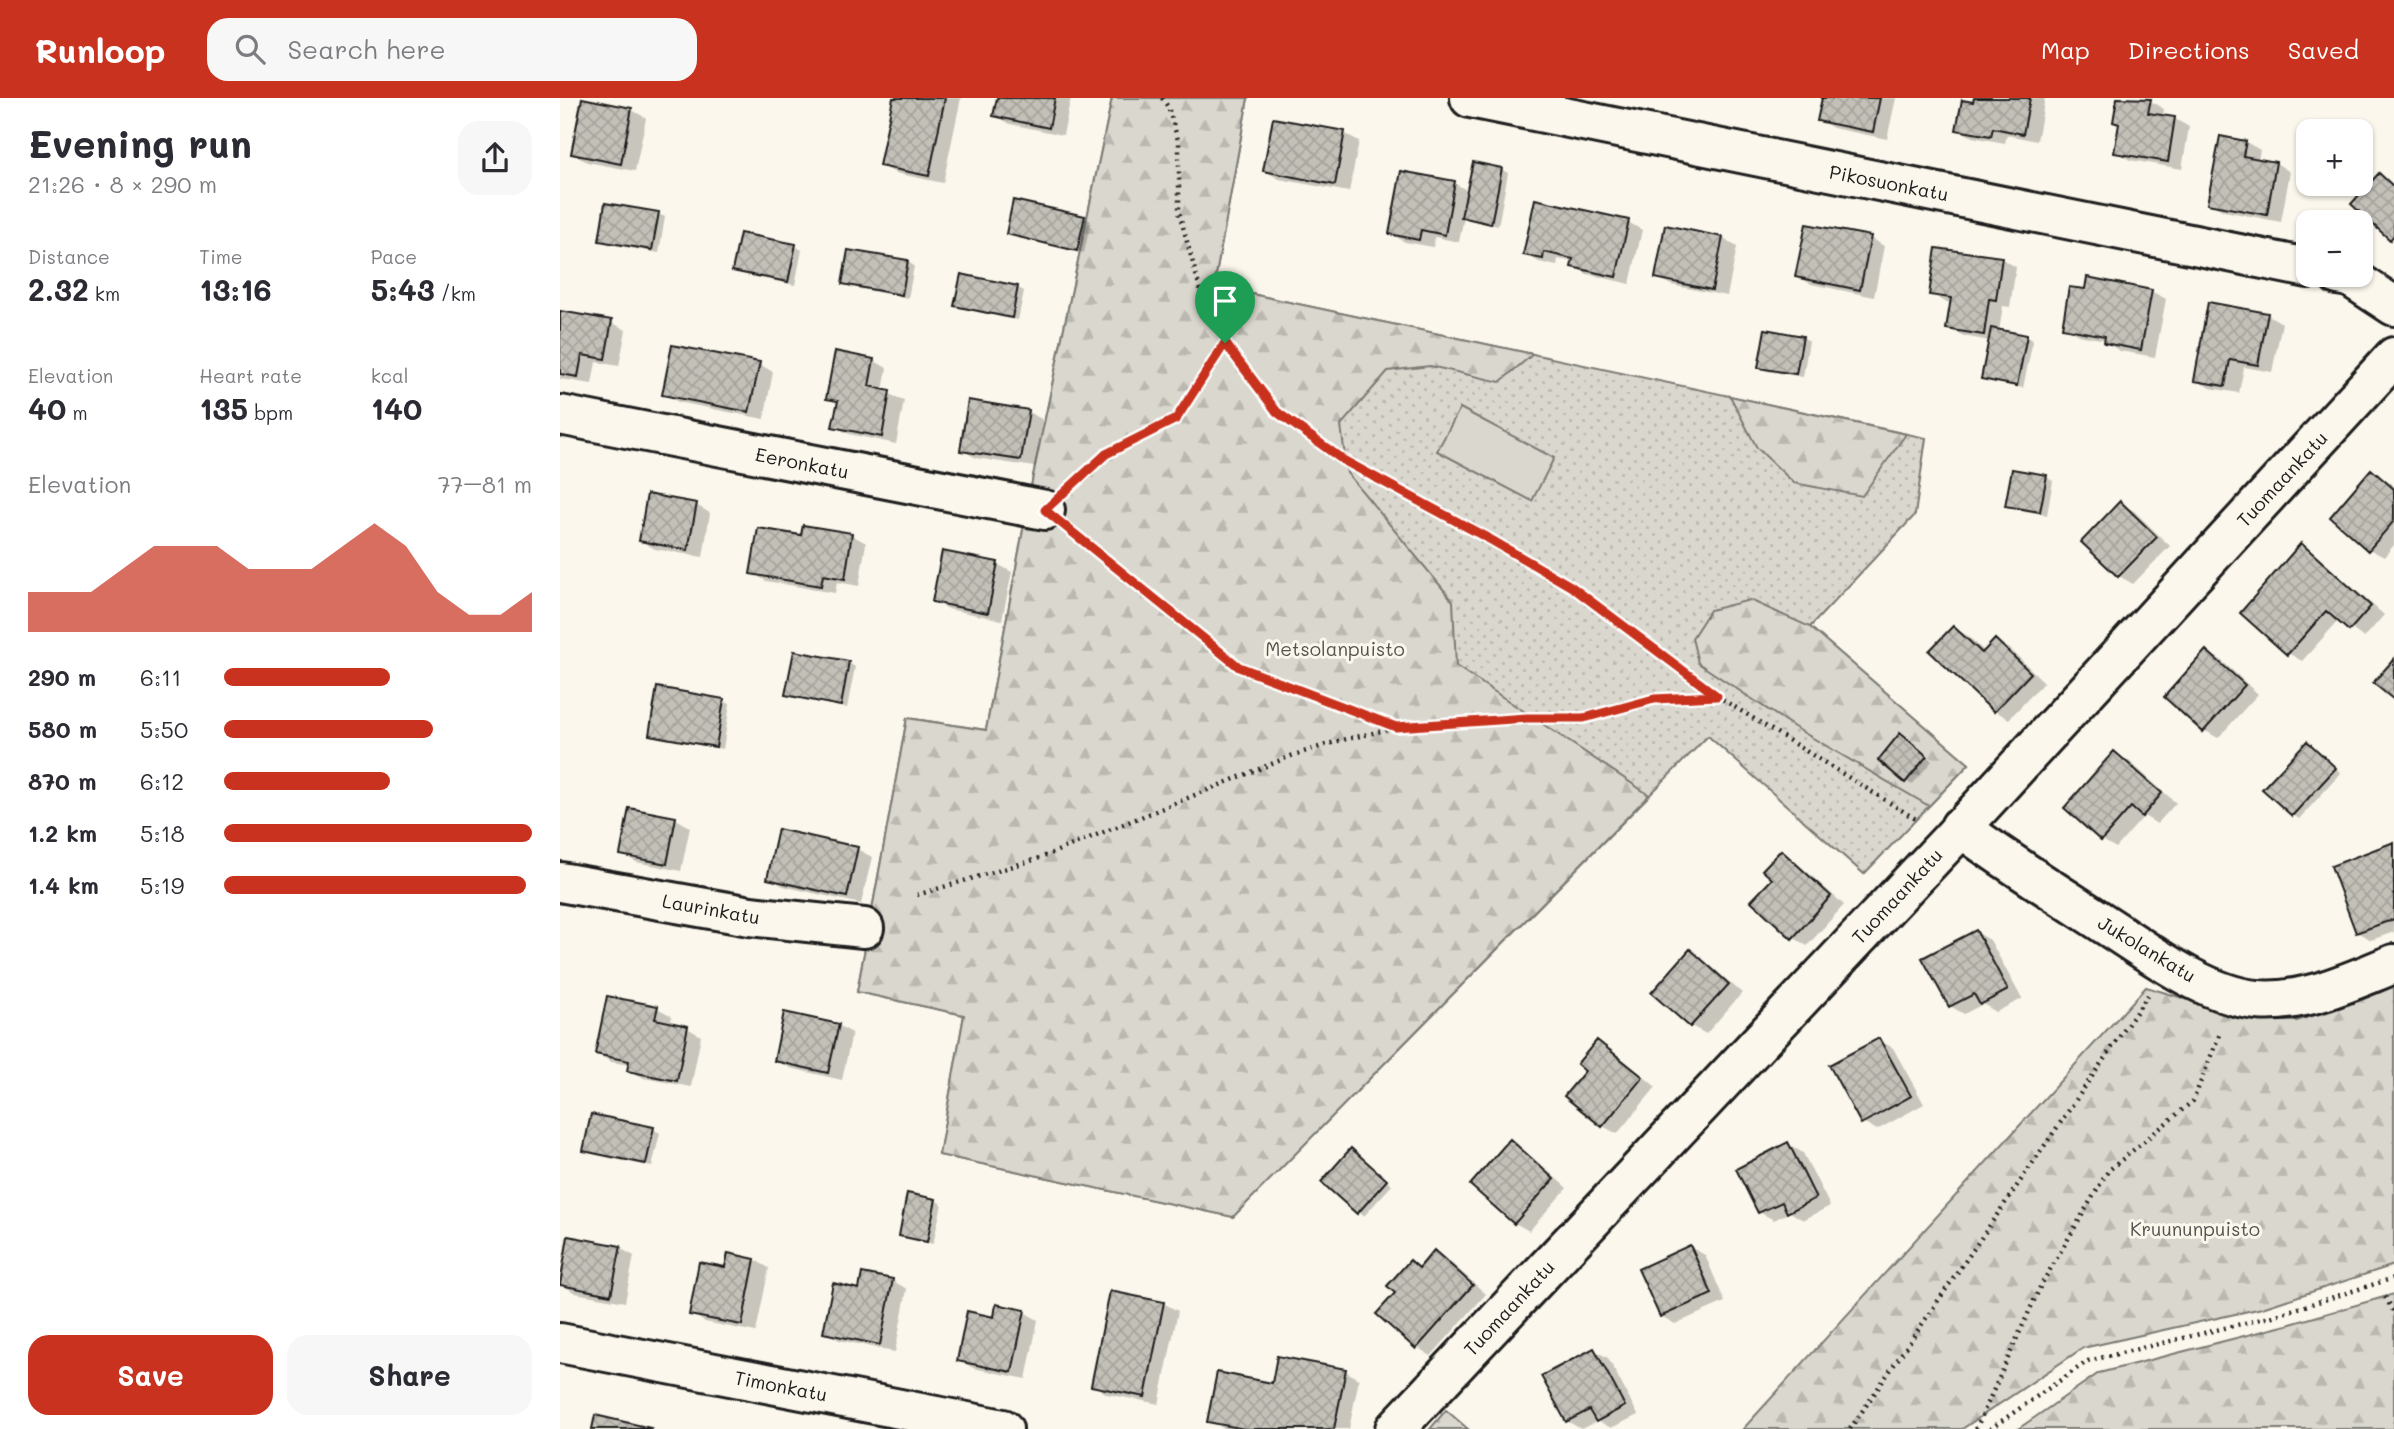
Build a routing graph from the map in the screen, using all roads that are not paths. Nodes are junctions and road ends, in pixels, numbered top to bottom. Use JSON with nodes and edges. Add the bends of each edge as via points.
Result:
{"nodes":[{"id":1,"x":1470,"y":98,"type":"edge"},
{"id":2,"x":2296,"y":266,"type":"edge"},
{"id":3,"x":2365,"y":287,"type":"edge"},
{"id":4,"x":2394,"y":306,"type":"edge"},
{"id":5,"x":2394,"y":357,"type":"edge"},
{"id":6,"x":560,"y":415,"type":"edge"},
{"id":7,"x":1045,"y":510,"type":"road end"},
{"id":8,"x":1955,"y":834,"type":"junction"},
{"id":9,"x":560,"y":882,"type":"edge"},
{"id":10,"x":864,"y":928,"type":"dead end"},
{"id":11,"x":2394,"y":964,"type":"edge"},
{"id":12,"x":560,"y":1343,"type":"edge"},
{"id":13,"x":1003,"y":1429,"type":"edge"},
{"id":14,"x":1395,"y":1429,"type":"edge"}],
"edges":[{"from":1,"to":2,"type":"street","name":"Pikosuonkatu"},
{"from":3,"to":4,"type":"street"},
{"from":5,"to":8,"type":"street","name":"Tuomaankatu"},
{"from":6,"to":7,"type":"street","name":"Eeronkatu"},
{"from":8,"to":11,"type":"street","name":"Jukolankatu","via":[[2004,859],[2168,965],[2235,998],[2289,1000]]},
{"from":8,"to":14,"type":"street","name":"Tuomaankatu"},
{"from":9,"to":10,"type":"street","name":"Laurinkatu","via":[[750,916]]},
{"from":12,"to":13,"type":"street","name":"Timonkatu"}]}
